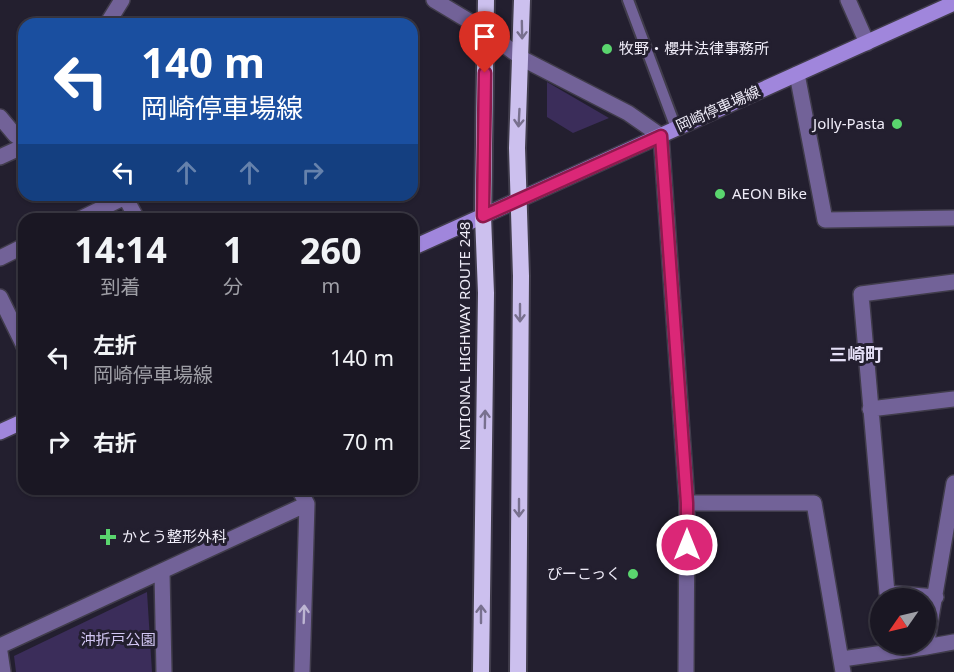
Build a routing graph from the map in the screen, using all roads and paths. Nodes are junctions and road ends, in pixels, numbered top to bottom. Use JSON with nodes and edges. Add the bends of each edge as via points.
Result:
{"nodes":[{"id":1,"x":122,"y":0,"type":"edge"},
{"id":2,"x":434,"y":0,"type":"edge"},
{"id":3,"x":486,"y":0,"type":"edge"},
{"id":4,"x":522,"y":0,"type":"edge"},
{"id":5,"x":628,"y":0,"type":"edge"},
{"id":6,"x":848,"y":0,"type":"edge"},
{"id":7,"x":954,"y":3,"type":"edge"},
{"id":8,"x":111,"y":18,"type":"edge"},
{"id":9,"x":484,"y":30,"type":"junction"},
{"id":10,"x":867,"y":43,"type":"junction"},
{"id":11,"x":522,"y":60,"type":"junction"},
{"id":12,"x":797,"y":74,"type":"junction"},
{"id":13,"x":0,"y":117,"type":"edge"},
{"id":14,"x":676,"y":128,"type":"junction"},
{"id":15,"x":661,"y":136,"type":"junction"},
{"id":16,"x":18,"y":137,"type":"edge"},
{"id":17,"x":18,"y":149,"type":"edge"},
{"id":18,"x":0,"y":157,"type":"edge"},
{"id":19,"x":518,"y":200,"type":"junction"},
{"id":20,"x":115,"y":201,"type":"edge"},
{"id":21,"x":92,"y":213,"type":"edge"},
{"id":22,"x":483,"y":216,"type":"junction"},
{"id":23,"x":954,"y":218,"type":"edge"},
{"id":24,"x":418,"y":245,"type":"edge"},
{"id":25,"x":18,"y":249,"type":"edge"},
{"id":26,"x":0,"y":258,"type":"edge"},
{"id":27,"x":954,"y":282,"type":"edge"},
{"id":28,"x":0,"y":297,"type":"edge"},
{"id":29,"x":18,"y":334,"type":"edge"},
{"id":30,"x":954,"y":399,"type":"edge"},
{"id":31,"x":870,"y":409,"type":"junction"},
{"id":32,"x":18,"y":424,"type":"edge"},
{"id":33,"x":0,"y":432,"type":"edge"},
{"id":34,"x":954,"y":483,"type":"edge"},
{"id":35,"x":302,"y":495,"type":"edge"},
{"id":36,"x":687,"y":503,"type":"junction"},
{"id":37,"x":307,"y":504,"type":"junction"},
{"id":38,"x":162,"y":572,"type":"junction"},
{"id":39,"x":887,"y":588,"type":"edge"},
{"id":40,"x":936,"y":597,"type":"edge"},
{"id":41,"x":954,"y":642,"type":"edge"},
{"id":42,"x":936,"y":645,"type":"edge"},
{"id":43,"x":0,"y":646,"type":"edge"},
{"id":44,"x":0,"y":652,"type":"edge"},
{"id":45,"x":891,"y":654,"type":"edge"},
{"id":46,"x":843,"y":665,"type":"edge"},
{"id":47,"x":3,"y":672,"type":"edge"},
{"id":48,"x":164,"y":672,"type":"edge"},
{"id":49,"x":302,"y":672,"type":"edge"},
{"id":50,"x":482,"y":672,"type":"edge"},
{"id":51,"x":518,"y":672,"type":"edge"},
{"id":52,"x":686,"y":672,"type":"edge"}],
"edges":[{"from":1,"to":8,"type":"street"},
{"from":2,"to":9,"type":"street"},
{"from":3,"to":9,"type":"highway","name":"NATIONAL HIGHWAY ROUTE 248"},
{"from":4,"to":11,"type":"highway","one_way":true},
{"from":5,"to":14,"type":"lane"},
{"from":6,"to":10,"type":"street"},
{"from":7,"to":10,"type":"main road","name":"岡崎停車場線"},
{"from":9,"to":11,"type":"street"},
{"from":9,"to":22,"type":"highway","name":"NATIONAL HIGHWAY ROUTE 248"},
{"from":10,"to":12,"type":"main road","name":"岡崎停車場線"},
{"from":11,"to":15,"type":"street","via":[[628,113]]},
{"from":11,"to":19,"type":"highway","one_way":true},
{"from":12,"to":14,"type":"main road","name":"岡崎停車場線"},
{"from":12,"to":23,"type":"street","via":[[825,220]]},
{"from":13,"to":16,"type":"street"},
{"from":14,"to":15,"type":"main road","name":"岡崎停車場線"},
{"from":15,"to":19,"type":"main road","name":"岡崎停車場線"},
{"from":15,"to":36,"type":"street"},
{"from":17,"to":18,"type":"street"},
{"from":19,"to":22,"type":"main road","name":"岡崎停車場線"},
{"from":19,"to":51,"type":"highway","one_way":true},
{"from":20,"to":21,"type":"street"},
{"from":22,"to":24,"type":"main road","name":"岡崎停車場線"},
{"from":50,"to":22,"type":"highway","name":"NATIONAL HIGHWAY ROUTE 248","one_way":true,"via":[[486,304]]},
{"from":25,"to":26,"type":"street"},
{"from":27,"to":31,"type":"street","via":[[861,294]]},
{"from":28,"to":29,"type":"street"},
{"from":30,"to":31,"type":"street"},
{"from":31,"to":39,"type":"street"},
{"from":32,"to":33,"type":"main road"},
{"from":34,"to":40,"type":"street"},
{"from":35,"to":37,"type":"street"},
{"from":36,"to":46,"type":"street","via":[[814,503]]},
{"from":36,"to":52,"type":"street"},
{"from":37,"to":38,"type":"street"},
{"from":49,"to":37,"type":"street","one_way":true},
{"from":38,"to":43,"type":"street"},
{"from":38,"to":48,"type":"street"},
{"from":41,"to":42,"type":"street"},
{"from":44,"to":47,"type":"street"},
{"from":45,"to":46,"type":"street"}]}
